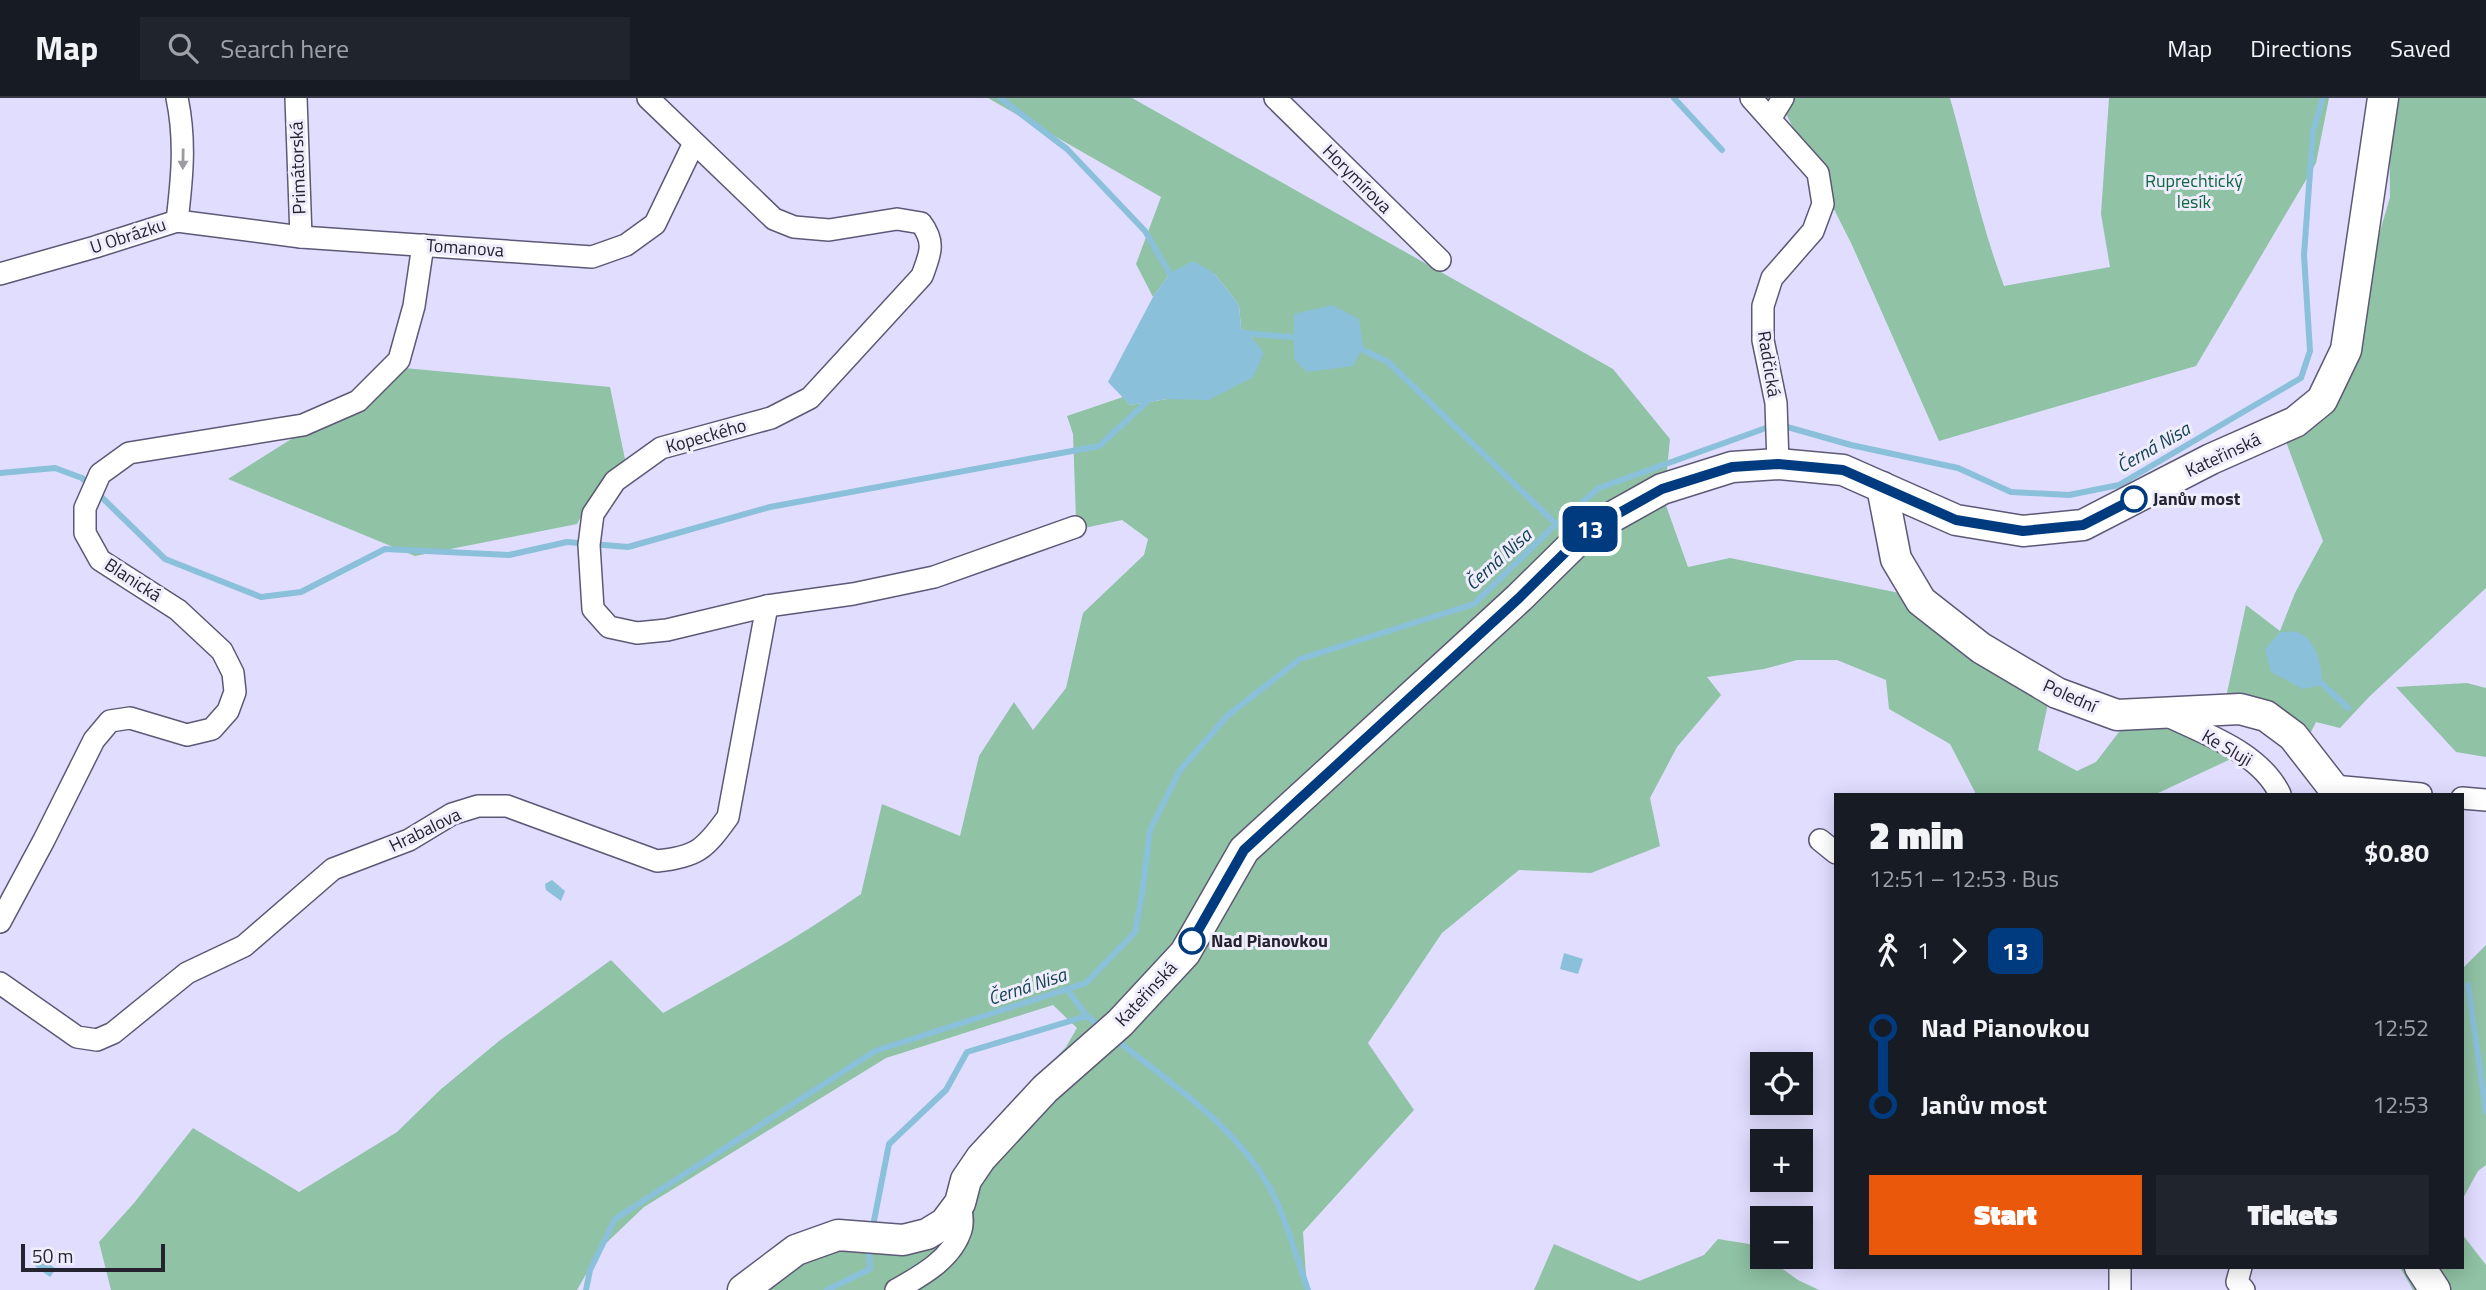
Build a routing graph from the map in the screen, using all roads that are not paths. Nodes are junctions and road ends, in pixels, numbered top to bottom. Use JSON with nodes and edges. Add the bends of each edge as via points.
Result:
{"nodes":[{"id":1,"x":177,"y":98,"type":"edge"},
{"id":2,"x":296,"y":98,"type":"edge"},
{"id":3,"x":648,"y":98,"type":"edge"},
{"id":4,"x":1275,"y":98,"type":"edge"},
{"id":5,"x":1751,"y":98,"type":"edge"},
{"id":6,"x":1783,"y":98,"type":"edge"},
{"id":7,"x":2383,"y":98,"type":"edge"},
{"id":8,"x":1770,"y":119,"type":"junction"},
{"id":9,"x":694,"y":143,"type":"junction"},
{"id":10,"x":177,"y":221,"type":"junction"},
{"id":11,"x":300,"y":237,"type":"junction"},
{"id":12,"x":423,"y":245,"type":"junction"},
{"id":13,"x":1440,"y":260,"type":"dead end"},
{"id":14,"x":0,"y":274,"type":"edge"},
{"id":15,"x":1777,"y":452,"type":"junction"},
{"id":16,"x":1882,"y":487,"type":"junction"},
{"id":17,"x":1075,"y":527,"type":"dead end"},
{"id":18,"x":767,"y":607,"type":"junction"},
{"id":19,"x":2163,"y":713,"type":"junction"},
{"id":20,"x":2336,"y":790,"type":"edge"},
{"id":21,"x":2280,"y":793,"type":"edge"},
{"id":22,"x":2400,"y":793,"type":"edge"},
{"id":23,"x":2464,"y":798,"type":"edge"},
{"id":24,"x":2486,"y":800,"type":"edge"},
{"id":25,"x":0,"y":922,"type":"edge"},
{"id":26,"x":0,"y":983,"type":"edge"},
{"id":27,"x":960,"y":1203,"type":"junction"},
{"id":28,"x":2120,"y":1269,"type":"edge"},
{"id":29,"x":2240,"y":1269,"type":"edge"},
{"id":30,"x":2421,"y":1269,"type":"edge"},
{"id":31,"x":743,"y":1290,"type":"edge"},
{"id":32,"x":897,"y":1290,"type":"edge"},
{"id":33,"x":2120,"y":1290,"type":"edge"},
{"id":34,"x":2244,"y":1290,"type":"edge"},
{"id":35,"x":2435,"y":1290,"type":"edge"}],
"edges":[{"from":1,"to":10,"type":"street","name":"U Obrázku","one_way":true,"via":[[183,163]]},
{"from":2,"to":11,"type":"street","name":"Primátorská"},
{"from":3,"to":9,"type":"street","name":"Kopeckého"},
{"from":4,"to":13,"type":"street","name":"Horymírova"},
{"from":5,"to":8,"type":"street","name":"Radčická"},
{"from":6,"to":8,"type":"street"},
{"from":7,"to":16,"type":"street","name":"Kateřinská","via":[[2346,350],[2322,400],[2295,422],[2083,525],[2023,531],[1956,520]]},
{"from":8,"to":15,"type":"street","name":"Radčická","via":[[1818,173],[1823,204],[1813,231],[1772,278],[1763,306],[1763,340],[1776,403]]},
{"from":9,"to":12,"type":"street","name":"Tomanova","via":[[655,223],[626,245],[592,257]]},
{"from":9,"to":18,"type":"street","name":"Kopeckého","via":[[774,219],[794,227],[830,230],[897,219],[921,223],[929,234],[930,252],[922,276],[810,398],[771,418],[661,448],[615,481],[593,514],[589,545],[593,609],[609,627],[637,633],[667,630]]},
{"from":10,"to":11,"type":"street","name":"Tomanova"},
{"from":10,"to":14,"type":"street","name":"U Obrázku"},
{"from":11,"to":12,"type":"street","name":"Tomanova"},
{"from":12,"to":25,"type":"street","name":"Blanická","via":[[414,306],[398,360],[358,401],[303,425],[129,453],[100,474],[85,508],[85,533],[100,561],[178,610],[222,651],[233,673],[235,692],[228,710],[212,729],[187,735],[130,718],[110,721],[94,740]]},
{"from":15,"to":16,"type":"street","name":"Kateřinská","via":[[1843,470]]},
{"from":15,"to":27,"type":"street","name":"Kateřinská","via":[[1662,489],[1587,531],[1244,850],[1185,953],[981,1158],[966,1180]]},
{"from":16,"to":19,"type":"street","name":"Polední","via":[[1896,559],[1921,600],[1981,648],[2057,693],[2117,715]]},
{"from":17,"to":18,"type":"street","name":"Kopeckého","via":[[934,577]]},
{"from":18,"to":26,"type":"street","name":"Hrabalova","via":[[728,817],[709,844],[683,858],[657,861],[507,806],[478,806],[452,814],[409,840],[333,869],[244,946],[187,973],[113,1033],[97,1040],[76,1037]]},
{"from":19,"to":20,"type":"street","name":"Polední","via":[[2240,709],[2266,716],[2293,736]]},
{"from":19,"to":21,"type":"street","name":"Ke Sluji","via":[[2250,757]]},
{"from":20,"to":22,"type":"street","name":"Polední"},
{"from":23,"to":24,"type":"street"},
{"from":27,"to":31,"type":"street","name":"Kateřinská","via":[[945,1223],[927,1234],[903,1240],[838,1235],[796,1250]]},
{"from":27,"to":32,"type":"street","via":[[962,1229],[957,1240],[923,1275]]},
{"from":28,"to":33,"type":"street"},
{"from":29,"to":34,"type":"street","via":[[2237,1282]]},
{"from":30,"to":35,"type":"street"}]}
